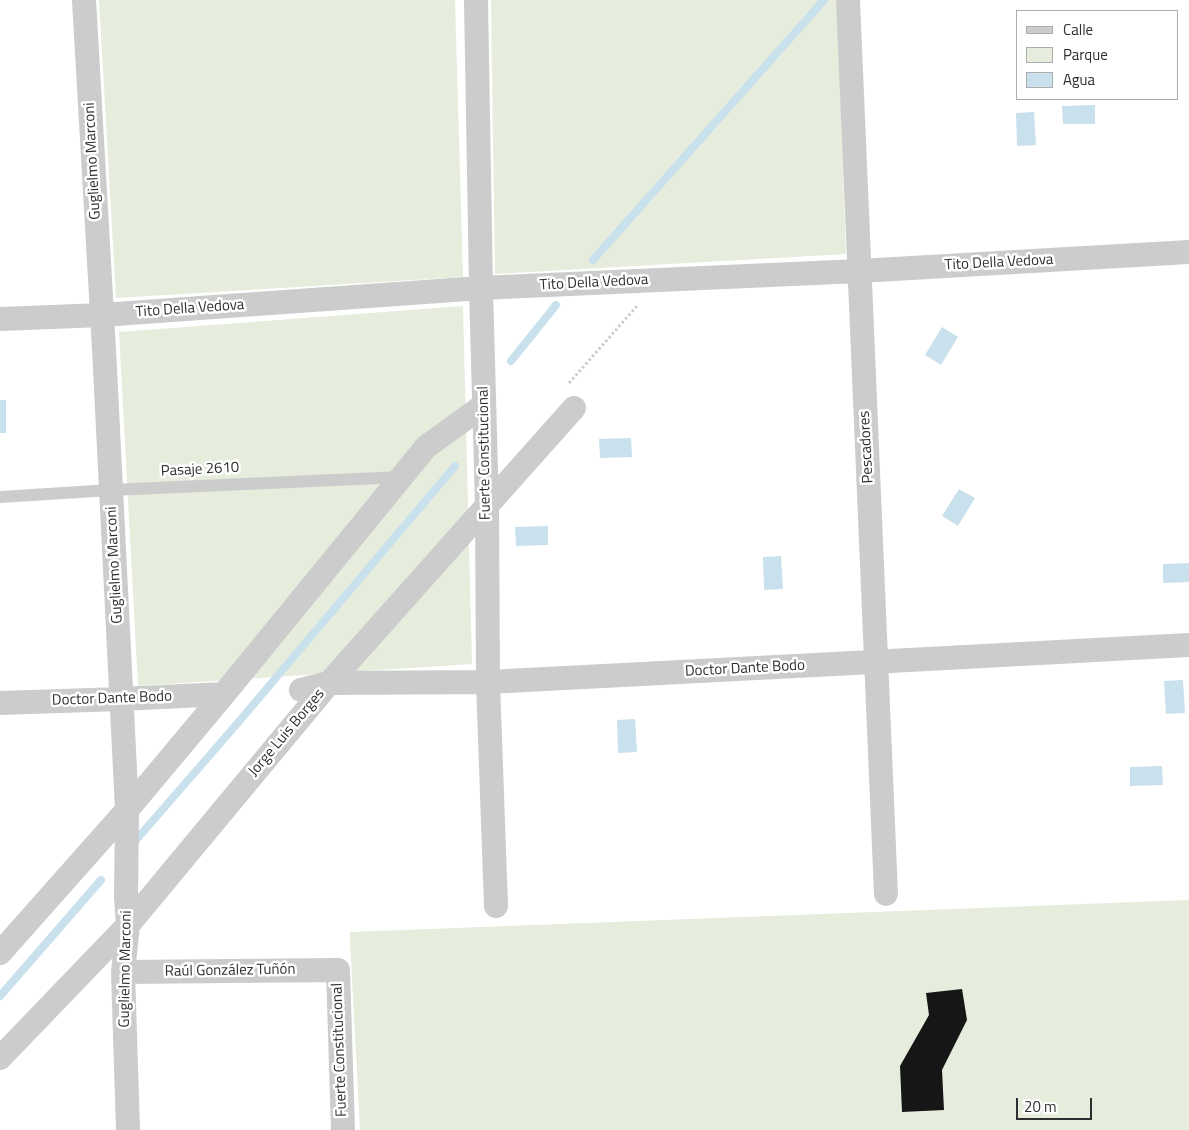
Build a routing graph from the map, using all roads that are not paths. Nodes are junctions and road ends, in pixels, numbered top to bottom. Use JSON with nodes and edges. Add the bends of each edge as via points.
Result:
{"nodes":[{"id":1,"x":84,"y":0,"type":"edge"},
{"id":2,"x":476,"y":0,"type":"edge"},
{"id":3,"x":848,"y":0,"type":"edge"},
{"id":4,"x":1189,"y":252,"type":"edge"},
{"id":5,"x":860,"y":271,"type":"junction"},
{"id":6,"x":480,"y":288,"type":"junction"},
{"id":7,"x":102,"y":315,"type":"junction"},
{"id":8,"x":0,"y":318,"type":"edge"},
{"id":9,"x":484,"y":405,"type":"junction"},
{"id":10,"x":574,"y":408,"type":"dead end"},
{"id":11,"x":402,"y":476,"type":"junction"},
{"id":12,"x":112,"y":490,"type":"junction"},
{"id":13,"x":0,"y":497,"type":"edge"},
{"id":14,"x":487,"y":506,"type":"junction"},
{"id":15,"x":1189,"y":645,"type":"edge"},
{"id":16,"x":877,"y":662,"type":"junction"},
{"id":17,"x":488,"y":682,"type":"junction"},
{"id":18,"x":329,"y":683,"type":"junction"},
{"id":19,"x":300,"y":690,"type":"dead end"},
{"id":20,"x":224,"y":694,"type":"junction"},
{"id":21,"x":121,"y":699,"type":"junction"},
{"id":22,"x":0,"y":703,"type":"edge"},
{"id":23,"x":127,"y":810,"type":"junction"},
{"id":24,"x":886,"y":894,"type":"dead end"},
{"id":25,"x":496,"y":906,"type":"dead end"},
{"id":26,"x":128,"y":925,"type":"junction"},
{"id":27,"x":0,"y":953,"type":"edge"},
{"id":28,"x":338,"y":970,"type":"joint"},
{"id":29,"x":122,"y":972,"type":"junction"},
{"id":30,"x":0,"y":1058,"type":"edge"},
{"id":31,"x":128,"y":1130,"type":"edge"},
{"id":32,"x":343,"y":1130,"type":"edge"}],
"edges":[{"from":1,"to":7,"type":"street","name":"Guglielmo Marconi"},
{"from":2,"to":6,"type":"street","name":"Fuerte Constitucional"},
{"from":3,"to":5,"type":"street","name":"Pescadores"},
{"from":4,"to":5,"type":"street","name":"Tito Della Vedova"},
{"from":5,"to":6,"type":"street","name":"Tito Della Vedova"},
{"from":5,"to":16,"type":"street","name":"Pescadores"},
{"from":6,"to":7,"type":"street","name":"Tito Della Vedova"},
{"from":6,"to":9,"type":"street","name":"Fuerte Constitucional"},
{"from":7,"to":8,"type":"street","name":"Tito Della Vedova"},
{"from":7,"to":12,"type":"street","name":"Guglielmo Marconi"},
{"from":9,"to":11,"type":"street","via":[[426,447]]},
{"from":9,"to":14,"type":"street","name":"Fuerte Constitucional"},
{"from":10,"to":14,"type":"street","name":"Jorge Luis Borges"},
{"from":11,"to":12,"type":"lane","name":"Pasaje 2610"},
{"from":11,"to":20,"type":"street"},
{"from":12,"to":13,"type":"lane","name":"Pasaje 2610"},
{"from":12,"to":21,"type":"street","name":"Guglielmo Marconi"},
{"from":14,"to":17,"type":"street","name":"Fuerte Constitucional"},
{"from":14,"to":18,"type":"street","name":"Jorge Luis Borges"},
{"from":15,"to":16,"type":"street","name":"Doctor Dante Bodo"},
{"from":16,"to":17,"type":"street","name":"Doctor Dante Bodo"},
{"from":16,"to":24,"type":"street","name":"Pescadores"},
{"from":17,"to":18,"type":"street","name":"Doctor Dante Bodo"},
{"from":17,"to":25,"type":"street","name":"Fuerte Constitucional"},
{"from":18,"to":19,"type":"street","name":"Doctor Dante Bodo"},
{"from":18,"to":26,"type":"street","name":"Jorge Luis Borges"},
{"from":20,"to":21,"type":"street","name":"Doctor Dante Bodo"},
{"from":20,"to":23,"type":"street"},
{"from":21,"to":22,"type":"street","name":"Doctor Dante Bodo"},
{"from":21,"to":23,"type":"street","name":"Guglielmo Marconi"},
{"from":23,"to":26,"type":"street","name":"Guglielmo Marconi"},
{"from":23,"to":27,"type":"street"},
{"from":26,"to":29,"type":"street","name":"Guglielmo Marconi"},
{"from":26,"to":30,"type":"street","name":"Jorge Luis Borges"},
{"from":28,"to":29,"type":"street","name":"Raúl González Tuñón"},
{"from":28,"to":32,"type":"street","name":"Fuerte Constitucional"},
{"from":29,"to":31,"type":"street","name":"Guglielmo Marconi"}]}
